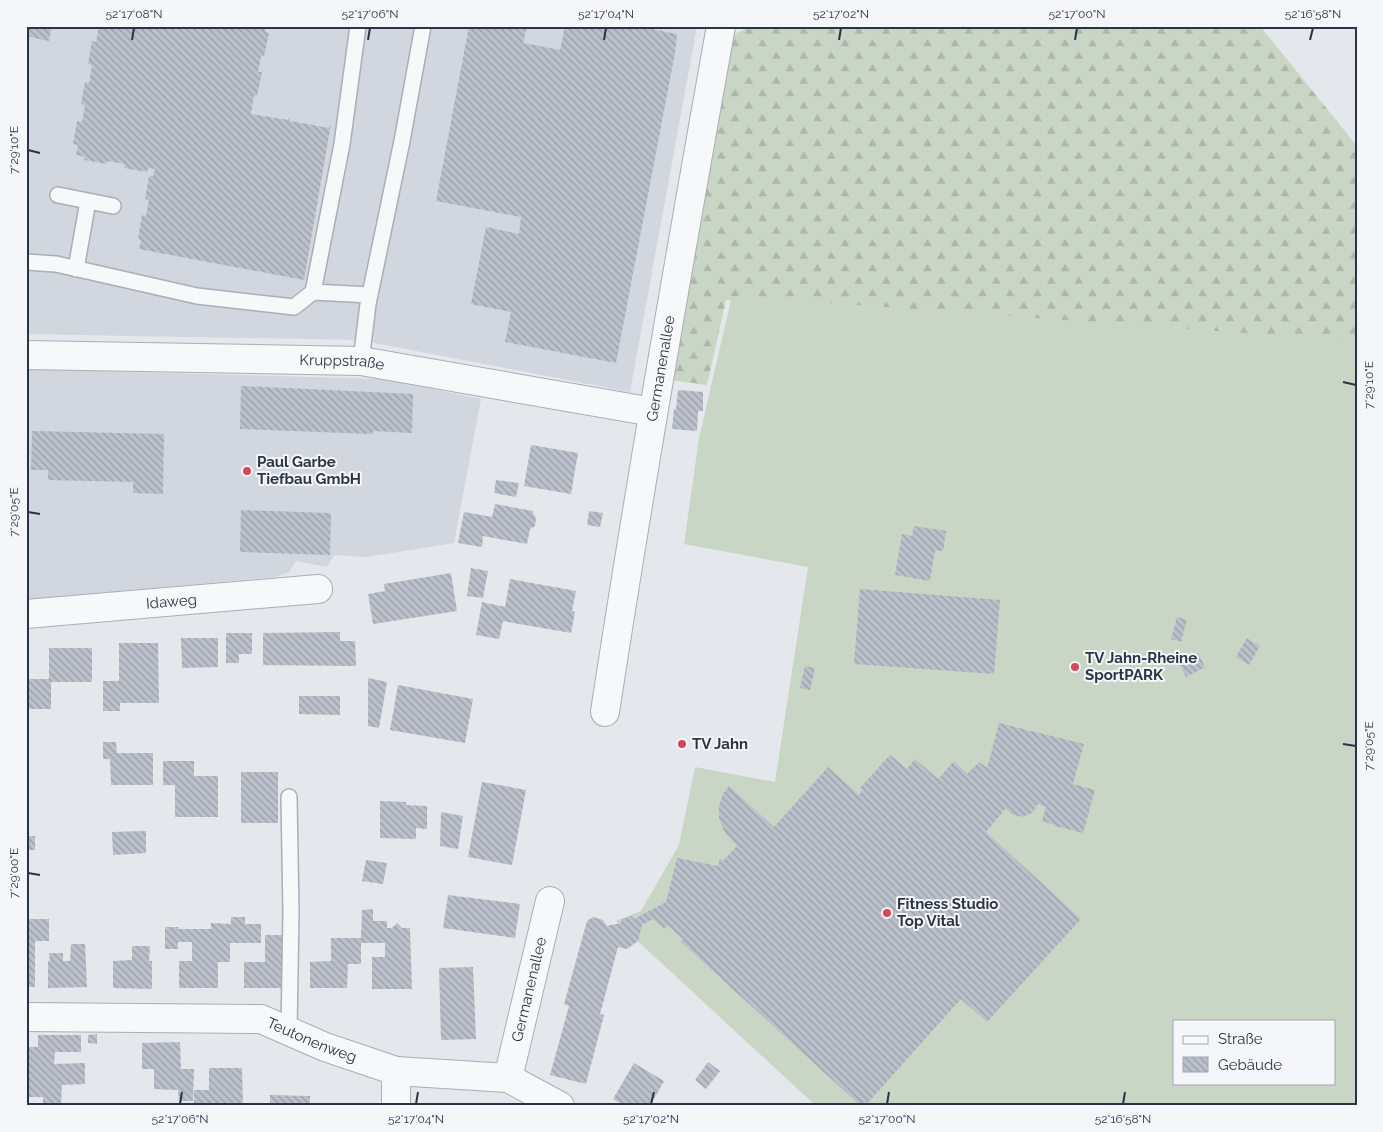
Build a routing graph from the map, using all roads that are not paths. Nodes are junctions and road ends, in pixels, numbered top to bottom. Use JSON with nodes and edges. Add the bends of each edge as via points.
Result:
{"nodes":[{"id":1,"x":358,"y":26,"type":"edge"},
{"id":2,"x":423,"y":26,"type":"edge"},
{"id":3,"x":721,"y":26,"type":"edge"},
{"id":4,"x":58,"y":195,"type":"dead end"},
{"id":5,"x":88,"y":201,"type":"junction"},
{"id":6,"x":112,"y":206,"type":"dead end"},
{"id":7,"x":26,"y":262,"type":"edge"},
{"id":8,"x":76,"y":269,"type":"junction"},
{"id":9,"x":313,"y":292,"type":"junction"},
{"id":10,"x":370,"y":295,"type":"junction"},
{"id":11,"x":26,"y":355,"type":"edge"},
{"id":12,"x":361,"y":361,"type":"junction"},
{"id":13,"x":654,"y":412,"type":"junction"},
{"id":14,"x":318,"y":589,"type":"dead end"},
{"id":15,"x":26,"y":614,"type":"edge"},
{"id":16,"x":605,"y":712,"type":"dead end"},
{"id":17,"x":290,"y":797,"type":"dead end"},
{"id":18,"x":550,"y":901,"type":"dead end"},
{"id":19,"x":26,"y":1017,"type":"edge"},
{"id":20,"x":289,"y":1031,"type":"junction"},
{"id":21,"x":396,"y":1071,"type":"junction"},
{"id":22,"x":508,"y":1078,"type":"junction"},
{"id":23,"x":396,"y":1106,"type":"edge"},
{"id":24,"x":560,"y":1106,"type":"edge"}],
"edges":[{"from":1,"to":9,"type":"lane","via":[[342,144]]},
{"from":2,"to":10,"type":"lane"},
{"from":3,"to":13,"type":"street","name":"Germanenallee"},
{"from":4,"to":5,"type":"lane"},
{"from":5,"to":6,"type":"lane"},
{"from":5,"to":8,"type":"lane"},
{"from":7,"to":8,"type":"lane"},
{"from":8,"to":9,"type":"lane","via":[[197,296],[294,308]]},
{"from":9,"to":10,"type":"lane"},
{"from":10,"to":12,"type":"lane"},
{"from":11,"to":12,"type":"street","name":"Kruppstraße"},
{"from":12,"to":13,"type":"street","name":"Kruppstraße"},
{"from":13,"to":16,"type":"street","name":"Germanenallee"},
{"from":14,"to":15,"type":"street","name":"Idaweg"},
{"from":17,"to":20,"type":"lane"},
{"from":18,"to":22,"type":"street","name":"Germanenallee"},
{"from":19,"to":20,"type":"street","name":"Teutonenweg","via":[[260,1019]]},
{"from":20,"to":21,"type":"street","name":"Teutonenweg"},
{"from":21,"to":22,"type":"street","name":"Teutonenweg"},
{"from":21,"to":23,"type":"street"},
{"from":22,"to":24,"type":"street","name":"Teutonenweg"}]}
